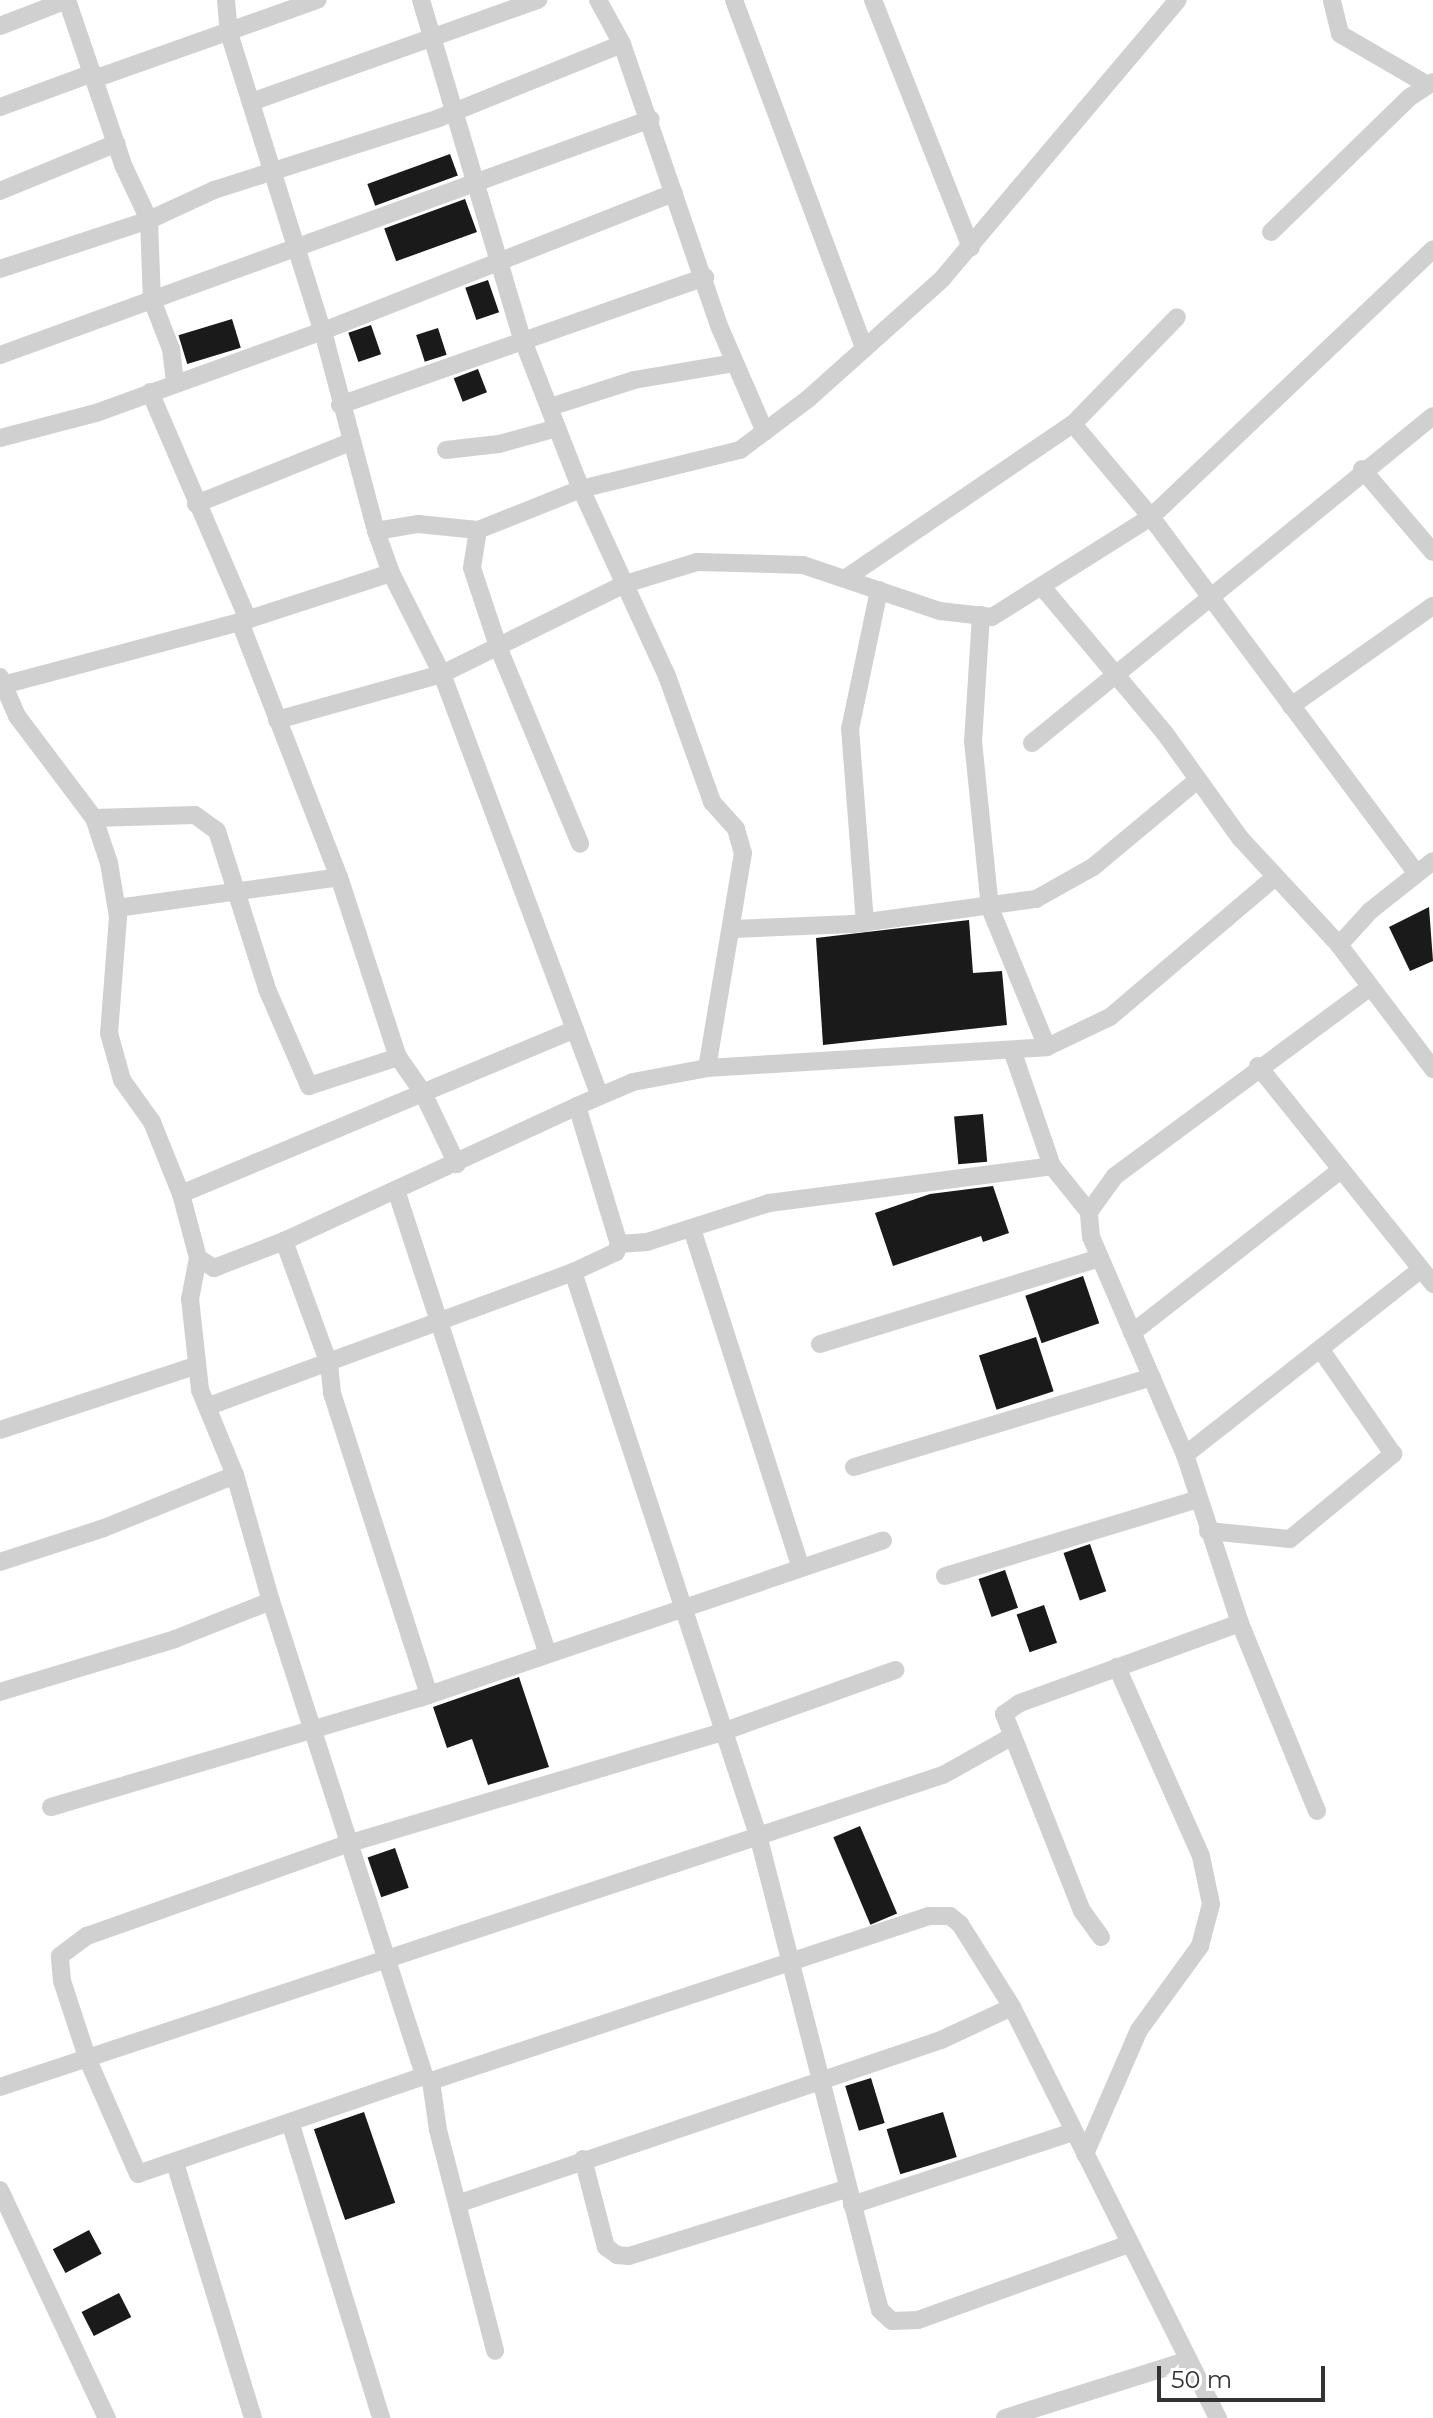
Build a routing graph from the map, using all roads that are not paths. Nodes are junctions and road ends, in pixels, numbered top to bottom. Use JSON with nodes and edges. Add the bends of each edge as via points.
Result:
{"nodes":[{"id":1,"x":226,"y":0,"type":"edge"},
{"id":2,"x":317,"y":0,"type":"edge"},
{"id":3,"x":421,"y":0,"type":"edge"},
{"id":4,"x":538,"y":0,"type":"edge"},
{"id":5,"x":598,"y":0,"type":"edge"},
{"id":6,"x":734,"y":0,"type":"edge"},
{"id":7,"x":873,"y":0,"type":"edge"},
{"id":8,"x":1178,"y":0,"type":"edge"},
{"id":9,"x":1332,"y":1,"type":"edge"},
{"id":10,"x":0,"y":26,"type":"edge"},
{"id":11,"x":229,"y":33,"type":"junction"},
{"id":12,"x":434,"y":36,"type":"junction"},
{"id":13,"x":622,"y":44,"type":"junction"},
{"id":14,"x":94,"y":76,"type":"junction"},
{"id":15,"x":1430,"y":83,"type":"edge"},
{"id":16,"x":251,"y":102,"type":"junction"},
{"id":17,"x":0,"y":107,"type":"edge"},
{"id":18,"x":454,"y":110,"type":"junction"},
{"id":19,"x":651,"y":119,"type":"junction"},
{"id":20,"x":117,"y":143,"type":"junction"},
{"id":21,"x":273,"y":171,"type":"junction"},
{"id":22,"x":479,"y":184,"type":"junction"},
{"id":23,"x":0,"y":191,"type":"edge"},
{"id":24,"x":674,"y":193,"type":"junction"},
{"id":25,"x":149,"y":220,"type":"junction"},
{"id":26,"x":1271,"y":232,"type":"dead end"},
{"id":27,"x":971,"y":247,"type":"junction"},
{"id":28,"x":1433,"y":249,"type":"edge"},
{"id":29,"x":296,"y":250,"type":"junction"},
{"id":30,"x":501,"y":262,"type":"junction"},
{"id":31,"x":0,"y":269,"type":"edge"},
{"id":32,"x":705,"y":277,"type":"junction"},
{"id":33,"x":152,"y":300,"type":"junction"},
{"id":34,"x":1177,"y":317,"type":"dead end"},
{"id":35,"x":323,"y":331,"type":"junction"},
{"id":36,"x":522,"y":338,"type":"junction"},
{"id":37,"x":863,"y":345,"type":"junction"},
{"id":38,"x":0,"y":355,"type":"edge"},
{"id":39,"x":734,"y":363,"type":"junction"},
{"id":40,"x":175,"y":383,"type":"junction"},
{"id":41,"x":150,"y":392,"type":"junction"},
{"id":42,"x":340,"y":405,"type":"junction"},
{"id":43,"x":550,"y":407,"type":"junction"},
{"id":44,"x":1433,"y":416,"type":"edge"},
{"id":45,"x":1073,"y":424,"type":"junction"},
{"id":46,"x":557,"y":428,"type":"junction"},
{"id":47,"x":765,"y":432,"type":"junction"},
{"id":48,"x":0,"y":438,"type":"edge"},
{"id":49,"x":350,"y":442,"type":"junction"},
{"id":50,"x":446,"y":450,"type":"dead end"},
{"id":51,"x":1362,"y":469,"type":"junction"},
{"id":52,"x":581,"y":489,"type":"junction"},
{"id":53,"x":196,"y":504,"type":"junction"},
{"id":54,"x":1151,"y":517,"type":"junction"},
{"id":55,"x":478,"y":530,"type":"junction"},
{"id":56,"x":376,"y":531,"type":"junction"},
{"id":57,"x":1433,"y":552,"type":"edge"},
{"id":58,"x":391,"y":573,"type":"junction"},
{"id":59,"x":846,"y":578,"type":"junction"},
{"id":60,"x":625,"y":584,"type":"junction"},
{"id":61,"x":1043,"y":588,"type":"junction"},
{"id":62,"x":879,"y":590,"type":"junction"},
{"id":63,"x":1211,"y":597,"type":"junction"},
{"id":64,"x":1433,"y":606,"type":"edge"},
{"id":65,"x":981,"y":615,"type":"junction"},
{"id":66,"x":244,"y":621,"type":"junction"},
{"id":67,"x":499,"y":649,"type":"junction"},
{"id":68,"x":442,"y":674,"type":"junction"},
{"id":69,"x":1117,"y":674,"type":"junction"},
{"id":70,"x":2,"y":681,"type":"edge"},
{"id":71,"x":1291,"y":706,"type":"junction"},
{"id":72,"x":277,"y":720,"type":"junction"},
{"id":73,"x":1032,"y":743,"type":"dead end"},
{"id":74,"x":1195,"y":782,"type":"junction"},
{"id":75,"x":94,"y":818,"type":"junction"},
{"id":76,"x":580,"y":844,"type":"dead end"},
{"id":77,"x":1433,"y":861,"type":"edge"},
{"id":78,"x":1416,"y":873,"type":"junction"},
{"id":79,"x":339,"y":877,"type":"junction"},
{"id":80,"x":1274,"y":878,"type":"junction"},
{"id":81,"x":238,"y":894,"type":"junction"},
{"id":82,"x":117,"y":908,"type":"junction"},
{"id":83,"x":990,"y":908,"type":"junction"},
{"id":84,"x":865,"y":923,"type":"junction"},
{"id":85,"x":733,"y":929,"type":"junction"},
{"id":86,"x":1339,"y":945,"type":"junction"},
{"id":87,"x":1368,"y":989,"type":"junction"},
{"id":88,"x":575,"y":1029,"type":"junction"},
{"id":89,"x":1426,"y":1046,"type":"edge"},
{"id":90,"x":1047,"y":1047,"type":"junction"},
{"id":91,"x":1012,"y":1050,"type":"junction"},
{"id":92,"x":398,"y":1057,"type":"junction"},
{"id":93,"x":1258,"y":1066,"type":"junction"},
{"id":94,"x":707,"y":1068,"type":"junction"},
{"id":95,"x":1433,"y":1069,"type":"edge"},
{"id":96,"x":422,"y":1091,"type":"junction"},
{"id":97,"x":599,"y":1095,"type":"junction"},
{"id":98,"x":577,"y":1106,"type":"junction"},
{"id":99,"x":457,"y":1164,"type":"junction"},
{"id":100,"x":1052,"y":1166,"type":"junction"},
{"id":101,"x":1341,"y":1170,"type":"junction"},
{"id":102,"x":397,"y":1193,"type":"junction"},
{"id":103,"x":181,"y":1194,"type":"junction"},
{"id":104,"x":1089,"y":1212,"type":"junction"},
{"id":105,"x":692,"y":1229,"type":"junction"},
{"id":106,"x":284,"y":1241,"type":"junction"},
{"id":107,"x":619,"y":1244,"type":"junction"},
{"id":108,"x":198,"y":1258,"type":"junction"},
{"id":109,"x":1100,"y":1258,"type":"junction"},
{"id":110,"x":573,"y":1272,"type":"junction"},
{"id":111,"x":1426,"y":1278,"type":"edge"},
{"id":112,"x":443,"y":1323,"type":"junction"},
{"id":113,"x":1132,"y":1333,"type":"junction"},
{"id":114,"x":820,"y":1344,"type":"dead end"},
{"id":115,"x":1321,"y":1350,"type":"junction"},
{"id":116,"x":329,"y":1364,"type":"junction"},
{"id":117,"x":195,"y":1366,"type":"junction"},
{"id":118,"x":1152,"y":1377,"type":"junction"},
{"id":119,"x":209,"y":1406,"type":"junction"},
{"id":120,"x":0,"y":1430,"type":"edge"},
{"id":121,"x":1185,"y":1455,"type":"junction"},
{"id":122,"x":854,"y":1467,"type":"dead end"},
{"id":123,"x":235,"y":1475,"type":"junction"},
{"id":124,"x":1198,"y":1499,"type":"junction"},
{"id":125,"x":1208,"y":1531,"type":"junction"},
{"id":126,"x":883,"y":1540,"type":"dead end"},
{"id":127,"x":0,"y":1562,"type":"edge"},
{"id":128,"x":800,"y":1566,"type":"junction"},
{"id":129,"x":945,"y":1576,"type":"dead end"},
{"id":130,"x":271,"y":1601,"type":"junction"},
{"id":131,"x":686,"y":1606,"type":"junction"},
{"id":132,"x":1240,"y":1623,"type":"junction"},
{"id":133,"x":547,"y":1653,"type":"junction"},
{"id":134,"x":1117,"y":1667,"type":"junction"},
{"id":135,"x":895,"y":1670,"type":"dead end"},
{"id":136,"x":0,"y":1692,"type":"edge"},
{"id":137,"x":429,"y":1695,"type":"junction"},
{"id":138,"x":313,"y":1731,"type":"junction"},
{"id":139,"x":725,"y":1731,"type":"junction"},
{"id":140,"x":1011,"y":1737,"type":"junction"},
{"id":141,"x":51,"y":1807,"type":"dead end"},
{"id":142,"x":1317,"y":1811,"type":"dead end"},
{"id":143,"x":758,"y":1835,"type":"junction"},
{"id":144,"x":347,"y":1844,"type":"junction"},
{"id":145,"x":1101,"y":1937,"type":"dead end"},
{"id":146,"x":385,"y":1959,"type":"junction"},
{"id":147,"x":790,"y":1963,"type":"junction"},
{"id":148,"x":1012,"y":2007,"type":"junction"},
{"id":149,"x":88,"y":2060,"type":"junction"},
{"id":150,"x":427,"y":2078,"type":"junction"},
{"id":151,"x":821,"y":2079,"type":"junction"},
{"id":152,"x":0,"y":2087,"type":"edge"},
{"id":153,"x":291,"y":2125,"type":"junction"},
{"id":154,"x":1073,"y":2132,"type":"junction"},
{"id":155,"x":1085,"y":2154,"type":"junction"},
{"id":156,"x":583,"y":2159,"type":"junction"},
{"id":157,"x":175,"y":2163,"type":"junction"},
{"id":158,"x":0,"y":2190,"type":"edge"},
{"id":159,"x":850,"y":2197,"type":"junction"},
{"id":160,"x":460,"y":2203,"type":"junction"},
{"id":161,"x":1129,"y":2244,"type":"junction"},
{"id":162,"x":495,"y":2351,"type":"dead end"},
{"id":163,"x":1186,"y":2361,"type":"junction"},
{"id":164,"x":107,"y":2418,"type":"edge"},
{"id":165,"x":253,"y":2418,"type":"edge"},
{"id":166,"x":381,"y":2418,"type":"edge"},
{"id":167,"x":1005,"y":2418,"type":"edge"},
{"id":168,"x":1218,"y":2418,"type":"edge"}],
"edges":[{"from":1,"to":11,"type":"street"},
{"from":2,"to":11,"type":"street"},
{"from":3,"to":12,"type":"street"},
{"from":4,"to":12,"type":"street"},
{"from":5,"to":13,"type":"street"},
{"from":6,"to":37,"type":"street"},
{"from":7,"to":27,"type":"street"},
{"from":8,"to":27,"type":"street"},
{"from":9,"to":15,"type":"street","via":[[1340,34]]},
{"from":10,"to":14,"type":"street","via":[[67,0]]},
{"from":11,"to":14,"type":"street"},
{"from":11,"to":16,"type":"street"},
{"from":12,"to":16,"type":"street"},
{"from":12,"to":18,"type":"street"},
{"from":13,"to":18,"type":"street"},
{"from":13,"to":19,"type":"street"},
{"from":14,"to":17,"type":"street"},
{"from":14,"to":20,"type":"street"},
{"from":15,"to":26,"type":"street"},
{"from":16,"to":21,"type":"street"},
{"from":18,"to":21,"type":"street"},
{"from":18,"to":22,"type":"street"},
{"from":19,"to":22,"type":"street"},
{"from":19,"to":24,"type":"street"},
{"from":20,"to":23,"type":"street"},
{"from":20,"to":25,"type":"street"},
{"from":21,"to":25,"type":"street"},
{"from":21,"to":29,"type":"street"},
{"from":22,"to":29,"type":"street"},
{"from":22,"to":30,"type":"street"},
{"from":24,"to":30,"type":"street"},
{"from":24,"to":32,"type":"street"},
{"from":25,"to":31,"type":"street"},
{"from":25,"to":33,"type":"street"},
{"from":27,"to":37,"type":"street","via":[[942,279]]},
{"from":28,"to":54,"type":"street"},
{"from":29,"to":33,"type":"street"},
{"from":29,"to":35,"type":"street"},
{"from":30,"to":35,"type":"street"},
{"from":30,"to":36,"type":"street"},
{"from":32,"to":36,"type":"street"},
{"from":32,"to":39,"type":"street"},
{"from":33,"to":38,"type":"street"},
{"from":33,"to":40,"type":"street","via":[[171,349]]},
{"from":34,"to":45,"type":"street"},
{"from":35,"to":40,"type":"street"},
{"from":35,"to":42,"type":"street"},
{"from":36,"to":42,"type":"street"},
{"from":36,"to":43,"type":"street"},
{"from":37,"to":47,"type":"street"},
{"from":39,"to":43,"type":"street","via":[[634,380]]},
{"from":39,"to":47,"type":"street"},
{"from":40,"to":41,"type":"street"},
{"from":41,"to":48,"type":"street","via":[[96,413]]},
{"from":41,"to":53,"type":"street"},
{"from":42,"to":49,"type":"street"},
{"from":43,"to":46,"type":"street"},
{"from":44,"to":51,"type":"street"},
{"from":45,"to":54,"type":"street"},
{"from":45,"to":59,"type":"street"},
{"from":46,"to":50,"type":"street","via":[[499,444]]},
{"from":46,"to":52,"type":"street"},
{"from":47,"to":52,"type":"street","via":[[740,450]]},
{"from":49,"to":53,"type":"street"},
{"from":49,"to":56,"type":"street"},
{"from":51,"to":57,"type":"street"},
{"from":51,"to":63,"type":"street"},
{"from":52,"to":55,"type":"street"},
{"from":52,"to":60,"type":"street"},
{"from":53,"to":66,"type":"street"},
{"from":54,"to":61,"type":"street"},
{"from":54,"to":63,"type":"street"},
{"from":55,"to":56,"type":"street","via":[[418,524]]},
{"from":55,"to":67,"type":"street","via":[[472,568]]},
{"from":56,"to":58,"type":"street"},
{"from":58,"to":66,"type":"street"},
{"from":58,"to":68,"type":"street"},
{"from":59,"to":60,"type":"street","via":[[803,565],[697,562]]},
{"from":59,"to":62,"type":"street"},
{"from":60,"to":67,"type":"street"},
{"from":60,"to":85,"type":"street","via":[[667,676],[712,802],[736,829],[743,853]]},
{"from":61,"to":65,"type":"street","via":[[992,617]]},
{"from":61,"to":69,"type":"street"},
{"from":62,"to":65,"type":"street","via":[[940,611]]},
{"from":62,"to":84,"type":"street","via":[[850,729]]},
{"from":63,"to":69,"type":"street"},
{"from":63,"to":71,"type":"street"},
{"from":64,"to":71,"type":"street"},
{"from":65,"to":83,"type":"street","via":[[973,741]]},
{"from":66,"to":70,"type":"street"},
{"from":66,"to":72,"type":"street"},
{"from":67,"to":68,"type":"street"},
{"from":67,"to":76,"type":"street"},
{"from":68,"to":72,"type":"street"},
{"from":68,"to":88,"type":"street"},
{"from":69,"to":73,"type":"street"},
{"from":69,"to":74,"type":"street"},
{"from":70,"to":75,"type":"street","via":[[17,716]]},
{"from":71,"to":78,"type":"street"},
{"from":72,"to":79,"type":"street"},
{"from":74,"to":80,"type":"street"},
{"from":74,"to":83,"type":"street","via":[[1066,884],[1036,899]]},
{"from":75,"to":81,"type":"street","via":[[195,815],[217,831]]},
{"from":75,"to":82,"type":"street"},
{"from":77,"to":78,"type":"street"},
{"from":78,"to":86,"type":"street"},
{"from":79,"to":81,"type":"street"},
{"from":79,"to":92,"type":"street"},
{"from":80,"to":86,"type":"street"},
{"from":80,"to":90,"type":"street","via":[[1110,1017]]},
{"from":81,"to":82,"type":"street"},
{"from":81,"to":92,"type":"street","via":[[267,989],[309,1086]]},
{"from":82,"to":103,"type":"street","via":[[109,1033],[122,1080],[152,1122]]},
{"from":83,"to":84,"type":"street"},
{"from":83,"to":90,"type":"street"},
{"from":84,"to":85,"type":"street"},
{"from":85,"to":94,"type":"street"},
{"from":86,"to":87,"type":"street"},
{"from":87,"to":89,"type":"street"},
{"from":87,"to":93,"type":"street"},
{"from":88,"to":96,"type":"street"},
{"from":88,"to":97,"type":"street"},
{"from":89,"to":95,"type":"street"},
{"from":90,"to":91,"type":"street"},
{"from":91,"to":94,"type":"street"},
{"from":91,"to":100,"type":"street"},
{"from":92,"to":96,"type":"street"},
{"from":93,"to":101,"type":"street"},
{"from":93,"to":104,"type":"street","via":[[1115,1176]]},
{"from":94,"to":97,"type":"street"},
{"from":96,"to":99,"type":"street"},
{"from":96,"to":103,"type":"street"},
{"from":97,"to":98,"type":"street"},
{"from":98,"to":99,"type":"street"},
{"from":98,"to":107,"type":"street"},
{"from":99,"to":102,"type":"street"},
{"from":100,"to":104,"type":"street"},
{"from":100,"to":105,"type":"street","via":[[769,1203]]},
{"from":101,"to":111,"type":"street"},
{"from":101,"to":113,"type":"street"},
{"from":102,"to":106,"type":"street"},
{"from":102,"to":112,"type":"street"},
{"from":103,"to":108,"type":"street"},
{"from":104,"to":109,"type":"street"},
{"from":105,"to":107,"type":"street"},
{"from":105,"to":128,"type":"street"},
{"from":106,"to":108,"type":"street","via":[[214,1268]]},
{"from":106,"to":116,"type":"street"},
{"from":107,"to":110,"type":"street","via":[[616,1252]]},
{"from":108,"to":117,"type":"street","via":[[190,1299]]},
{"from":109,"to":113,"type":"street"},
{"from":109,"to":114,"type":"street"},
{"from":110,"to":112,"type":"street"},
{"from":110,"to":131,"type":"street"},
{"from":111,"to":115,"type":"street"},
{"from":112,"to":116,"type":"street"},
{"from":112,"to":133,"type":"street"},
{"from":113,"to":118,"type":"street"},
{"from":115,"to":121,"type":"street"},
{"from":115,"to":125,"type":"street","via":[[1393,1454],[1290,1539]]},
{"from":116,"to":119,"type":"street"},
{"from":116,"to":137,"type":"street","via":[[332,1393]]},
{"from":117,"to":119,"type":"street"},
{"from":117,"to":120,"type":"street"},
{"from":118,"to":121,"type":"street"},
{"from":118,"to":122,"type":"street"},
{"from":119,"to":123,"type":"street"},
{"from":121,"to":124,"type":"street"},
{"from":123,"to":127,"type":"street","via":[[104,1528]]},
{"from":123,"to":130,"type":"street"},
{"from":124,"to":125,"type":"street"},
{"from":124,"to":129,"type":"street"},
{"from":125,"to":132,"type":"street"},
{"from":126,"to":128,"type":"street"},
{"from":128,"to":131,"type":"street"},
{"from":130,"to":136,"type":"street","via":[[175,1639]]},
{"from":130,"to":138,"type":"street"},
{"from":131,"to":133,"type":"street"},
{"from":131,"to":139,"type":"street"},
{"from":132,"to":134,"type":"street"},
{"from":132,"to":142,"type":"street"},
{"from":133,"to":137,"type":"street"},
{"from":134,"to":140,"type":"street","via":[[1020,1703],[1004,1714]]},
{"from":134,"to":155,"type":"street","via":[[1201,1856],[1211,1904],[1200,1946],[1139,2030]]},
{"from":135,"to":139,"type":"street"},
{"from":137,"to":138,"type":"street"},
{"from":138,"to":141,"type":"street"},
{"from":138,"to":144,"type":"street"},
{"from":139,"to":143,"type":"street"},
{"from":139,"to":144,"type":"street"},
{"from":140,"to":143,"type":"street","via":[[943,1775]]},
{"from":140,"to":145,"type":"street","via":[[1082,1911]]},
{"from":143,"to":146,"type":"street"},
{"from":143,"to":147,"type":"street"},
{"from":144,"to":146,"type":"street"},
{"from":144,"to":149,"type":"street","via":[[66,1947],[60,1956],[62,1981]]},
{"from":146,"to":149,"type":"street"},
{"from":146,"to":150,"type":"street"},
{"from":147,"to":148,"type":"street","via":[[929,1916],[950,1916]]},
{"from":147,"to":150,"type":"street"},
{"from":147,"to":151,"type":"street"},
{"from":148,"to":151,"type":"street","via":[[941,2040]]},
{"from":148,"to":154,"type":"street"},
{"from":149,"to":152,"type":"street"},
{"from":149,"to":157,"type":"street","via":[[138,2174]]},
{"from":150,"to":153,"type":"street"},
{"from":150,"to":160,"type":"street"},
{"from":151,"to":156,"type":"street"},
{"from":151,"to":159,"type":"street"},
{"from":153,"to":157,"type":"street"},
{"from":153,"to":166,"type":"street"},
{"from":154,"to":155,"type":"street"},
{"from":154,"to":159,"type":"street"},
{"from":155,"to":161,"type":"street"},
{"from":156,"to":159,"type":"street","via":[[606,2247],[617,2255]]},
{"from":156,"to":160,"type":"street"},
{"from":157,"to":165,"type":"street"},
{"from":158,"to":164,"type":"street"},
{"from":159,"to":161,"type":"street","via":[[880,2310],[892,2321],[918,2320]]},
{"from":160,"to":162,"type":"street"},
{"from":161,"to":163,"type":"street"},
{"from":163,"to":167,"type":"street"},
{"from":163,"to":168,"type":"street"}]}
